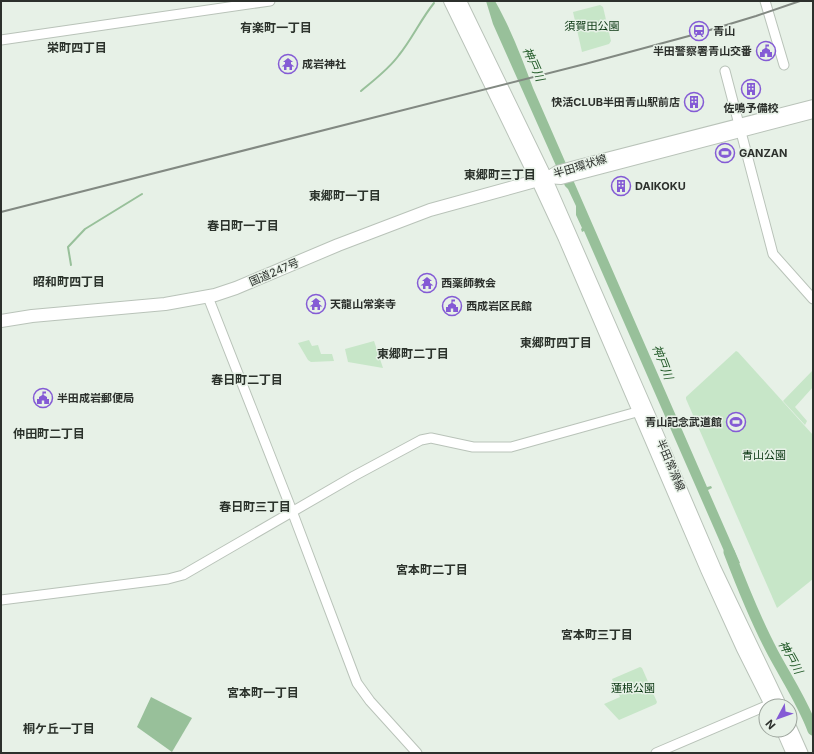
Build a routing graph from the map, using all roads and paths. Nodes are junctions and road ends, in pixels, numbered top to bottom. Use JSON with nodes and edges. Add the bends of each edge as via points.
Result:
{"nodes":[{"id":1,"x":270,"y":1,"type":"edge"},
{"id":2,"x":450,"y":1,"type":"edge"},
{"id":3,"x":460,"y":1,"type":"edge"},
{"id":4,"x":765,"y":1,"type":"edge"},
{"id":5,"x":1,"y":40,"type":"edge"},
{"id":6,"x":784,"y":65,"type":"dead end"},
{"id":7,"x":726,"y":71,"type":"dead end"},
{"id":8,"x":813,"y":105,"type":"edge"},
{"id":9,"x":813,"y":113,"type":"edge"},
{"id":10,"x":740,"y":128,"type":"junction"},
{"id":11,"x":542,"y":179,"type":"junction"},
{"id":12,"x":208,"y":297,"type":"junction"},
{"id":13,"x":813,"y":299,"type":"edge"},
{"id":14,"x":1,"y":321,"type":"edge"},
{"id":15,"x":643,"y":410,"type":"junction"},
{"id":16,"x":292,"y":511,"type":"junction"},
{"id":17,"x":1,"y":600,"type":"edge"},
{"id":18,"x":768,"y":698,"type":"edge"},
{"id":19,"x":758,"y":711,"type":"edge"},
{"id":20,"x":785,"y":738,"type":"edge"},
{"id":21,"x":795,"y":738,"type":"edge"},
{"id":22,"x":417,"y":753,"type":"edge"},
{"id":23,"x":656,"y":753,"type":"edge"},
{"id":24,"x":792,"y":753,"type":"edge"},
{"id":25,"x":802,"y":753,"type":"edge"}],
"edges":[{"from":1,"to":5,"type":"street"},
{"from":2,"to":11,"type":"highway"},
{"from":3,"to":11,"type":"highway"},
{"from":4,"to":6,"type":"street"},
{"from":7,"to":10,"type":"street"},
{"from":8,"to":10,"type":"main road","name":"半田環状線"},
{"from":9,"to":10,"type":"main road","name":"半田環状線"},
{"from":10,"to":11,"type":"main road","name":"半田環状線"},
{"from":10,"to":13,"type":"street","via":[[773,254]]},
{"from":11,"to":12,"type":"highway","name":"国道247号","via":[[430,210]]},
{"from":11,"to":15,"type":"main road","name":"半田常滑線"},
{"from":12,"to":14,"type":"highway","name":"国道247号","via":[[165,304]]},
{"from":12,"to":16,"type":"street"},
{"from":15,"to":16,"type":"street","via":[[511,448],[473,447],[431,438],[421,440]]},
{"from":15,"to":18,"type":"main road","name":"半田常滑線","via":[[707,571]]},
{"from":16,"to":17,"type":"street","via":[[196,568],[176,577]]},
{"from":16,"to":22,"type":"street","via":[[356,683]]},
{"from":19,"to":23,"type":"street"},
{"from":20,"to":24,"type":"main road"},
{"from":21,"to":25,"type":"main road"}]}
